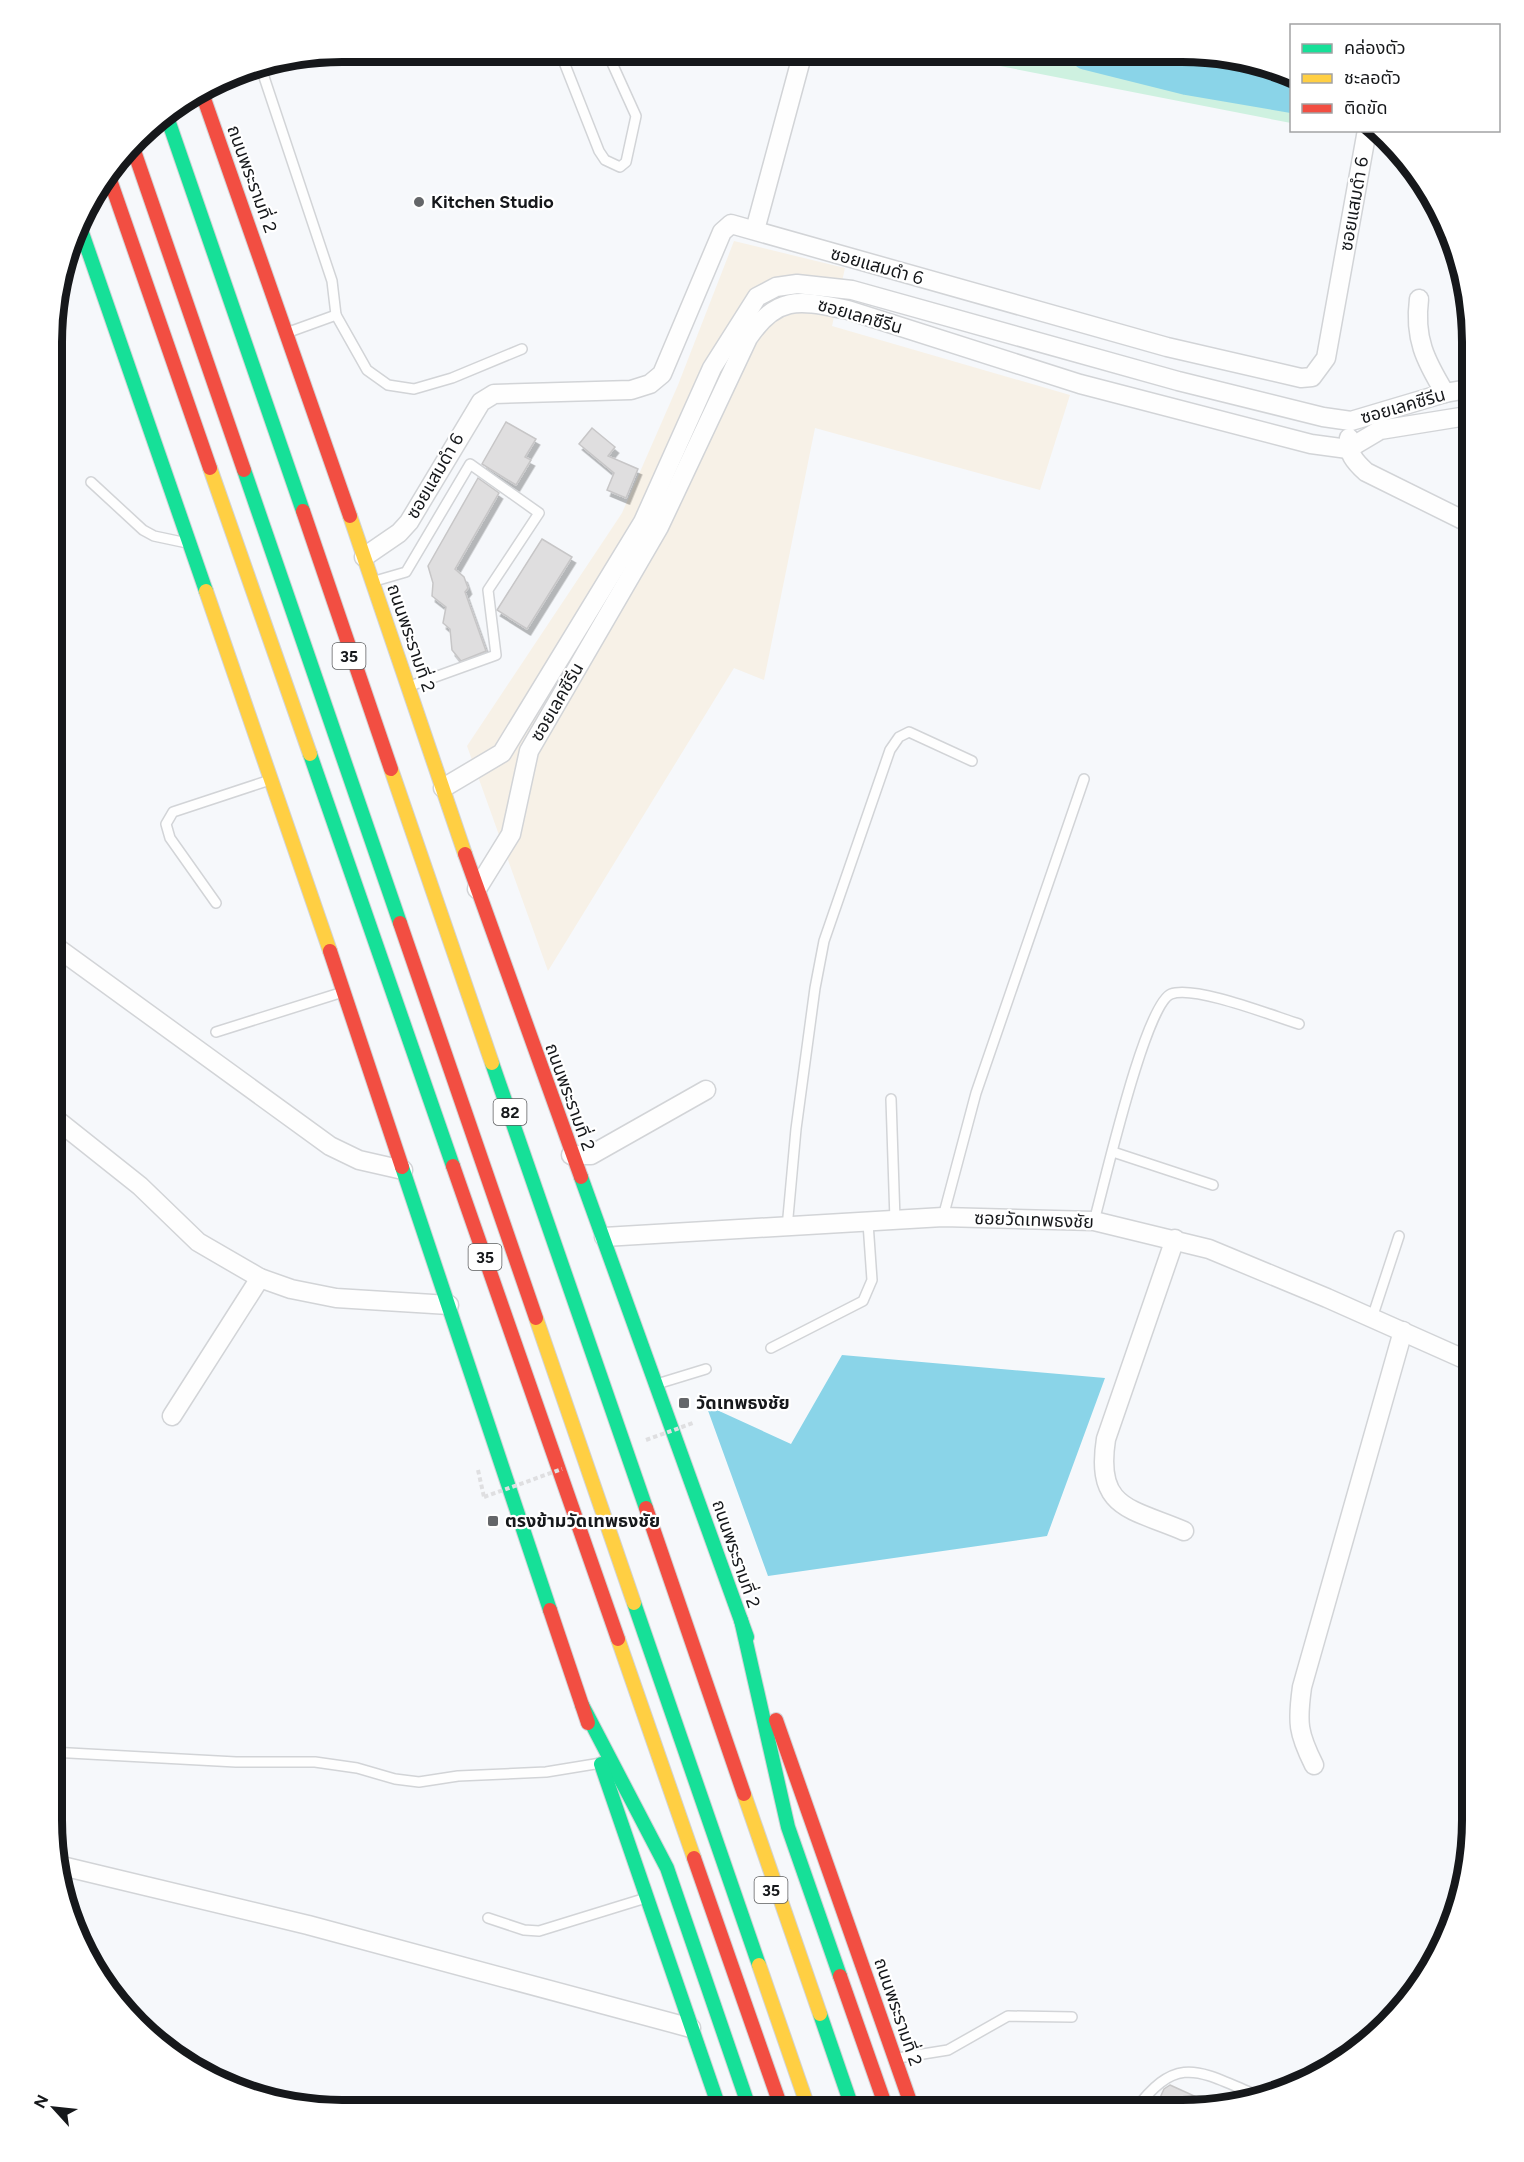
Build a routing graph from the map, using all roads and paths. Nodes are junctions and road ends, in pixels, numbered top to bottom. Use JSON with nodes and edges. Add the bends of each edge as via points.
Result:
{"nodes":[{"id":1,"x":564,"y":62,"type":"edge"},
{"id":2,"x":612,"y":62,"type":"edge"},
{"id":3,"x":800,"y":62,"type":"edge"},
{"id":4,"x":263,"y":73,"type":"edge"},
{"id":5,"x":204,"y":98,"type":"edge"},
{"id":6,"x":168,"y":122,"type":"edge"},
{"id":7,"x":168,"y":122,"type":"edge"},
{"id":8,"x":1367,"y":132,"type":"edge"},
{"id":9,"x":135,"y":153,"type":"edge"},
{"id":10,"x":111,"y":183,"type":"edge"},
{"id":11,"x":755,"y":230,"type":"junction"},
{"id":12,"x":83,"y":235,"type":"edge"},
{"id":13,"x":852,"y":290,"type":"junction"},
{"id":14,"x":1419,"y":299,"type":"dead end"},
{"id":15,"x":848,"y":310,"type":"junction"},
{"id":16,"x":336,"y":315,"type":"junction"},
{"id":17,"x":288,"y":332,"type":"junction"},
{"id":18,"x":522,"y":349,"type":"dead end"},
{"id":19,"x":1462,"y":390,"type":"edge"},
{"id":20,"x":1445,"y":393,"type":"junction"},
{"id":21,"x":1462,"y":418,"type":"edge"},
{"id":22,"x":1351,"y":421,"type":"junction"},
{"id":23,"x":1348,"y":449,"type":"junction"},
{"id":24,"x":91,"y":482,"type":"dead end"},
{"id":25,"x":1462,"y":520,"type":"edge"},
{"id":26,"x":651,"y":525,"type":"junction"},
{"id":27,"x":189,"y":543,"type":"junction"},
{"id":28,"x":364,"y":557,"type":"junction"},
{"id":29,"x":372,"y":581,"type":"junction"},
{"id":30,"x":408,"y":687,"type":"junction"},
{"id":31,"x":972,"y":761,"type":"dead end"},
{"id":32,"x":1084,"y":779,"type":"dead end"},
{"id":33,"x":272,"y":780,"type":"junction"},
{"id":34,"x":443,"y":788,"type":"junction"},
{"id":35,"x":477,"y":889,"type":"junction"},
{"id":36,"x":216,"y":903,"type":"dead end"},
{"id":37,"x":62,"y":951,"type":"edge"},
{"id":38,"x":344,"y":992,"type":"junction"},
{"id":39,"x":1299,"y":1024,"type":"dead end"},
{"id":40,"x":216,"y":1032,"type":"dead end"},
{"id":41,"x":706,"y":1090,"type":"dead end"},
{"id":42,"x":891,"y":1099,"type":"dead end"},
{"id":43,"x":62,"y":1129,"type":"edge"},
{"id":44,"x":1113,"y":1152,"type":"junction"},
{"id":45,"x":571,"y":1155,"type":"junction"},
{"id":46,"x":403,"y":1170,"type":"junction"},
{"id":47,"x":1213,"y":1185,"type":"dead end"},
{"id":48,"x":943,"y":1217,"type":"junction"},
{"id":49,"x":895,"y":1220,"type":"junction"},
{"id":50,"x":1094,"y":1221,"type":"junction"},
{"id":51,"x":868,"y":1223,"type":"junction"},
{"id":52,"x":787,"y":1228,"type":"junction"},
{"id":53,"x":1399,"y":1236,"type":"dead end"},
{"id":54,"x":604,"y":1237,"type":"junction"},
{"id":55,"x":1175,"y":1239,"type":"junction"},
{"id":56,"x":260,"y":1278,"type":"junction"},
{"id":57,"x":449,"y":1305,"type":"junction"},
{"id":58,"x":1372,"y":1318,"type":"junction"},
{"id":59,"x":1403,"y":1331,"type":"junction"},
{"id":60,"x":771,"y":1348,"type":"dead end"},
{"id":61,"x":1462,"y":1358,"type":"edge"},
{"id":62,"x":706,"y":1369,"type":"dead end"},
{"id":63,"x":657,"y":1384,"type":"junction"},
{"id":64,"x":172,"y":1416,"type":"dead end"},
{"id":65,"x":478,"y":1470,"type":"dead end"},
{"id":66,"x":484,"y":1497,"type":"dead end"},
{"id":67,"x":1184,"y":1531,"type":"dead end"},
{"id":68,"x":741,"y":1620,"type":"junction"},
{"id":69,"x":696,"y":1671,"type":"junction"},
{"id":70,"x":634,"y":1691,"type":"junction"},
{"id":71,"x":582,"y":1705,"type":"junction"},
{"id":72,"x":62,"y":1753,"type":"edge"},
{"id":73,"x":747,"y":1759,"type":"dead end"},
{"id":74,"x":600,"y":1763,"type":"junction"},
{"id":75,"x":1314,"y":1765,"type":"dead end"},
{"id":76,"x":648,"y":1768,"type":"dead end"},
{"id":77,"x":765,"y":1788,"type":"dead end"},
{"id":78,"x":658,"y":1824,"type":"dead end"},
{"id":79,"x":788,"y":1827,"type":"junction"},
{"id":80,"x":66,"y":1867,"type":"edge"},
{"id":81,"x":666,"y":1868,"type":"junction"},
{"id":82,"x":646,"y":1898,"type":"junction"},
{"id":83,"x":488,"y":1918,"type":"dead end"},
{"id":84,"x":1072,"y":2017,"type":"dead end"},
{"id":85,"x":692,"y":2028,"type":"junction"},
{"id":86,"x":896,"y":2059,"type":"junction"},
{"id":87,"x":1249,"y":2092,"type":"edge"},
{"id":88,"x":717,"y":2100,"type":"edge"},
{"id":89,"x":747,"y":2100,"type":"edge"},
{"id":90,"x":778,"y":2100,"type":"edge"},
{"id":91,"x":806,"y":2100,"type":"edge"},
{"id":92,"x":843,"y":2100,"type":"edge"},
{"id":93,"x":850,"y":2100,"type":"edge"},
{"id":94,"x":884,"y":2100,"type":"edge"},
{"id":95,"x":910,"y":2100,"type":"edge"},
{"id":96,"x":1142,"y":2100,"type":"edge"}],
"edges":[{"from":1,"to":2,"type":"lane","via":[[598,151],[605,160],[620,167],[626,162],[636,116]]},
{"from":3,"to":11,"type":"street"},
{"from":4,"to":16,"type":"lane","via":[[332,281]]},
{"from":5,"to":17,"type":"main road","name":"ถนนพระรามที่ 2","number":"35"},
{"from":6,"to":69,"type":"main road","number":"35"},
{"from":7,"to":93,"type":"main road","number":"82","bridge":true},
{"from":8,"to":11,"type":"street","name":"ซอยแสมดำ 6","via":[[1326,358],[1312,377],[1301,378],[1167,347]]},
{"from":9,"to":91,"type":"main road","number":"82","bridge":true},
{"from":10,"to":70,"type":"main road","number":"35"},
{"from":11,"to":28,"type":"street","name":"ซอยแสมดำ 6","via":[[731,224],[722,232],[662,374],[650,384],[631,390],[494,394],[481,402],[409,522]]},
{"from":12,"to":27,"type":"main road"},
{"from":13,"to":15,"type":"street"},
{"from":13,"to":22,"type":"street","name":"ซอยเลคซีรีน","via":[[1178,381]]},
{"from":13,"to":26,"type":"street","name":"ซอยเลคซีรีน","via":[[797,284],[776,287],[757,297],[712,368]]},
{"from":14,"to":20,"type":"street","via":[[1417,334],[1428,365]]},
{"from":15,"to":23,"type":"street","name":"ซอยเลคซีรีน","via":[[1080,384],[1311,444]]},
{"from":15,"to":26,"type":"street","name":"ซอยเลคซีรีน","via":[[814,302],[796,303],[760,319],[733,364],[684,478]]},
{"from":16,"to":17,"type":"lane"},
{"from":16,"to":18,"type":"lane","via":[[368,370],[388,385],[414,389]]},
{"from":17,"to":28,"type":"main road","name":"ถนนพระรามที่ 2","number":"35"},
{"from":19,"to":20,"type":"street","name":"ซอยเลคซีรีน"},
{"from":20,"to":22,"type":"street","name":"ซอยเลคซีรีน"},
{"from":21,"to":23,"type":"street","name":"ซอยเลคซีรีน","via":[[1380,430]]},
{"from":22,"to":23,"type":"street"},
{"from":23,"to":25,"type":"street","via":[[1366,472]]},
{"from":24,"to":27,"type":"lane","via":[[143,530]]},
{"from":26,"to":34,"type":"street","name":"ซอยเลคซีรีน","via":[[502,753]]},
{"from":26,"to":35,"type":"street","name":"ซอยเลคซีรีน","via":[[529,751],[511,834]]},
{"from":27,"to":33,"type":"main road"},
{"from":28,"to":29,"type":"main road","name":"ถนนพระรามที่ 2","number":"35"},
{"from":29,"to":30,"type":"main road","name":"ถนนพระรามที่ 2","number":"35"},
{"from":29,"to":30,"type":"lane","via":[[406,573],[470,464],[540,513],[488,590],[496,655]]},
{"from":30,"to":34,"type":"main road","name":"ถนนพระรามที่ 2","number":"35"},
{"from":31,"to":52,"type":"lane","via":[[909,732],[898,737],[890,750],[824,941],[799,1105]]},
{"from":32,"to":48,"type":"lane","via":[[976,1093]]},
{"from":33,"to":36,"type":"lane","via":[[173,812],[166,824],[170,838]]},
{"from":33,"to":38,"type":"main road"},
{"from":34,"to":35,"type":"main road","name":"ถนนพระรามที่ 2","number":"35"},
{"from":35,"to":45,"type":"main road","name":"ถนนพระรามที่ 2","number":"35"},
{"from":37,"to":46,"type":"street","via":[[330,1146],[359,1160]]},
{"from":38,"to":40,"type":"lane"},
{"from":38,"to":46,"type":"main road"},
{"from":39,"to":44,"type":"lane","via":[[1202,994],[1170,994],[1159,1005],[1150,1024]]},
{"from":41,"to":45,"type":"street","via":[[591,1155]]},
{"from":42,"to":49,"type":"lane"},
{"from":43,"to":56,"type":"street","via":[[140,1186],[198,1242]]},
{"from":44,"to":47,"type":"lane"},
{"from":44,"to":50,"type":"lane"},
{"from":45,"to":54,"type":"main road","name":"ถนนพระรามที่ 2","number":"35"},
{"from":46,"to":57,"type":"main road"},
{"from":48,"to":49,"type":"street","name":"ซอยวัดเทพธงชัย"},
{"from":48,"to":50,"type":"street","name":"ซอยวัดเทพธงชัย"},
{"from":49,"to":51,"type":"street","name":"ซอยวัดเทพธงชัย"},
{"from":50,"to":55,"type":"street","name":"ซอยวัดเทพธงชัย"},
{"from":51,"to":52,"type":"street","name":"ซอยวัดเทพธงชัย"},
{"from":51,"to":60,"type":"lane","via":[[872,1280],[863,1301]]},
{"from":52,"to":54,"type":"street","name":"ซอยวัดเทพธงชัย"},
{"from":53,"to":58,"type":"lane"},
{"from":54,"to":63,"type":"main road","name":"ถนนพระรามที่ 2","number":"35"},
{"from":55,"to":58,"type":"street","name":"ซอยวัดเทพธงชัย","via":[[1266,1271]]},
{"from":55,"to":67,"type":"street","via":[[1106,1439],[1102,1466],[1104,1482],[1125,1506]]},
{"from":56,"to":57,"type":"street","via":[[336,1298]]},
{"from":56,"to":64,"type":"street"},
{"from":57,"to":71,"type":"main road"},
{"from":58,"to":59,"type":"street","name":"ซอยวัดเทพธงชัย"},
{"from":59,"to":61,"type":"street","name":"ซอยวัดเทพธงชัย"},
{"from":59,"to":75,"type":"street","via":[[1302,1687],[1298,1716],[1301,1740]]},
{"from":62,"to":63,"type":"lane"},
{"from":63,"to":68,"type":"main road","name":"ถนนพระรามที่ 2","number":"35"},
{"from":65,"to":66,"type":"path"},
{"from":68,"to":79,"type":"main road"},
{"from":68,"to":86,"type":"main road","name":"ถนนพระรามที่ 2","number":"35"},
{"from":69,"to":73,"type":"main road"},
{"from":69,"to":92,"type":"main road","number":"35"},
{"from":70,"to":76,"type":"main road"},
{"from":70,"to":90,"type":"main road","number":"35"},
{"from":71,"to":74,"type":"main road"},
{"from":71,"to":81,"type":"main road"},
{"from":72,"to":74,"type":"lane","via":[[315,1762],[419,1782],[546,1772]]},
{"from":74,"to":82,"type":"main road"},
{"from":77,"to":79,"type":"main road"},
{"from":78,"to":81,"type":"main road"},
{"from":79,"to":94,"type":"main road"},
{"from":80,"to":85,"type":"street","via":[[308,1925]]},
{"from":81,"to":89,"type":"main road"},
{"from":82,"to":83,"type":"lane","via":[[539,1931]]},
{"from":82,"to":85,"type":"main road"},
{"from":84,"to":86,"type":"lane","via":[[1008,2016],[948,2050]]},
{"from":85,"to":88,"type":"main road"},
{"from":86,"to":95,"type":"main road","name":"ถนนพระรามที่ 2","number":"35"},
{"from":87,"to":96,"type":"lane","via":[[1190,2070],[1169,2076],[1152,2087]]}]}
